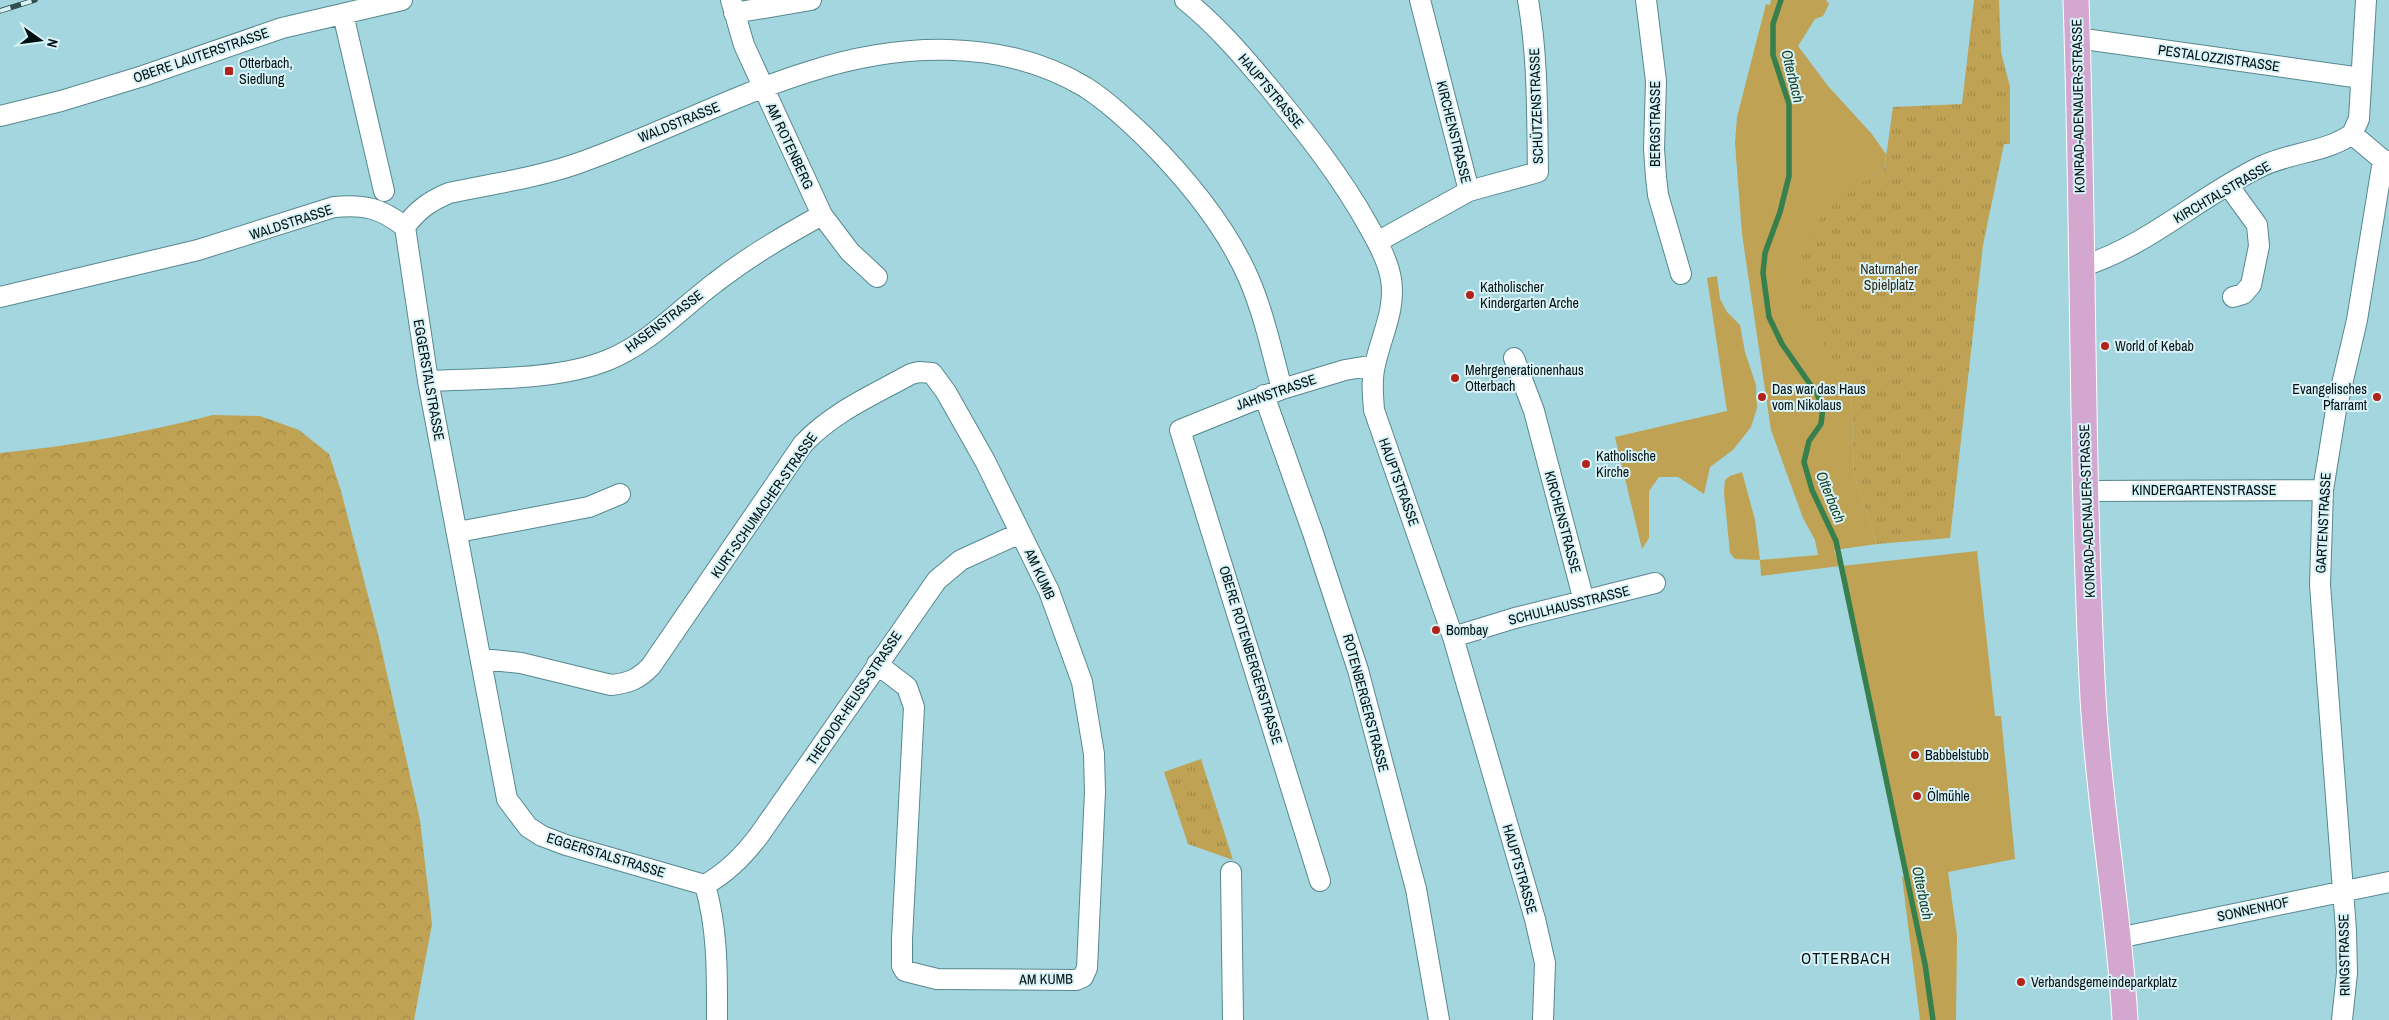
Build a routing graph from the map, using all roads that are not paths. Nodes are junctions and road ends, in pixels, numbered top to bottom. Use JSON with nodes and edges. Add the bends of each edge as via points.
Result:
{"nodes":[{"id":1,"x":402,"y":0,"type":"edge"},
{"id":2,"x":810,"y":0,"type":"edge"},
{"id":3,"x":1185,"y":0,"type":"edge"},
{"id":4,"x":1420,"y":0,"type":"edge"},
{"id":5,"x":1528,"y":0,"type":"edge"},
{"id":6,"x":1646,"y":0,"type":"edge"},
{"id":7,"x":2076,"y":0,"type":"edge"},
{"id":8,"x":2366,"y":0,"type":"edge"},
{"id":9,"x":733,"y":6,"type":"edge"},
{"id":10,"x":343,"y":14,"type":"junction"},
{"id":11,"x":2078,"y":38,"type":"junction"},
{"id":12,"x":2361,"y":78,"type":"junction"},
{"id":13,"x":764,"y":88,"type":"junction"},
{"id":14,"x":0,"y":116,"type":"edge"},
{"id":15,"x":2352,"y":134,"type":"junction"},
{"id":16,"x":2386,"y":161,"type":"edge"},
{"id":17,"x":2228,"y":185,"type":"junction"},
{"id":18,"x":384,"y":191,"type":"dead end"},
{"id":19,"x":1469,"y":191,"type":"junction"},
{"id":20,"x":822,"y":215,"type":"junction"},
{"id":21,"x":405,"y":227,"type":"junction"},
{"id":22,"x":1377,"y":242,"type":"junction"},
{"id":23,"x":2080,"y":267,"type":"junction"},
{"id":24,"x":1681,"y":274,"type":"dead end"},
{"id":25,"x":877,"y":276,"type":"dead end"},
{"id":26,"x":0,"y":297,"type":"edge"},
{"id":27,"x":2233,"y":297,"type":"dead end"},
{"id":28,"x":1514,"y":358,"type":"dead end"},
{"id":29,"x":1375,"y":364,"type":"junction"},
{"id":30,"x":428,"y":381,"type":"junction"},
{"id":31,"x":1273,"y":392,"type":"junction"},
{"id":32,"x":1180,"y":430,"type":"joint"},
{"id":33,"x":2323,"y":490,"type":"junction"},
{"id":34,"x":2086,"y":491,"type":"junction"},
{"id":35,"x":620,"y":494,"type":"dead end"},
{"id":36,"x":458,"y":532,"type":"junction"},
{"id":37,"x":1020,"y":533,"type":"junction"},
{"id":38,"x":1656,"y":583,"type":"dead end"},
{"id":39,"x":1584,"y":601,"type":"junction"},
{"id":40,"x":1453,"y":637,"type":"junction"},
{"id":41,"x":482,"y":659,"type":"junction"},
{"id":42,"x":877,"y":664,"type":"junction"},
{"id":43,"x":1231,"y":872,"type":"dead end"},
{"id":44,"x":1320,"y":881,"type":"dead end"},
{"id":45,"x":2389,"y":882,"type":"edge"},
{"id":46,"x":705,"y":885,"type":"junction"},
{"id":47,"x":2342,"y":890,"type":"junction"},
{"id":48,"x":2118,"y":938,"type":"junction"},
{"id":49,"x":717,"y":1020,"type":"edge"},
{"id":50,"x":1234,"y":1020,"type":"edge"},
{"id":51,"x":1439,"y":1020,"type":"edge"},
{"id":52,"x":1543,"y":1020,"type":"edge"},
{"id":53,"x":2125,"y":1020,"type":"edge"},
{"id":54,"x":2342,"y":1020,"type":"edge"}],
"edges":[{"from":1,"to":10,"type":"street","name":"OBERE LAUTERSTRASSE"},
{"from":2,"to":9,"type":"street"},
{"from":3,"to":22,"type":"street","name":"HAUPTSTRASSE","via":[[1214,26],[1291,114],[1342,180]]},
{"from":4,"to":19,"type":"street","name":"KIRCHENSTRASSE"},
{"from":5,"to":19,"type":"street","name":"SCHÜTZENSTRASSE","via":[[1536,64],[1538,172]]},
{"from":6,"to":24,"type":"street","name":"BERGSTRASSE","via":[[1656,81],[1654,149],[1658,195]]},
{"from":7,"to":11,"type":"main road","name":"KONRAD-ADENAUER-STRASSE"},
{"from":8,"to":12,"type":"street"},
{"from":9,"to":13,"type":"street","name":"AM ROTENBERG","via":[[744,45]]},
{"from":10,"to":14,"type":"street","name":"OBERE LAUTERSTRASSE","via":[[282,28],[143,76]]},
{"from":10,"to":18,"type":"street"},
{"from":11,"to":12,"type":"street","name":"PESTALOZZISTRASSE"},
{"from":11,"to":23,"type":"main road","name":"KONRAD-ADENAUER-STRASSE"},
{"from":12,"to":15,"type":"street","via":[[2359,118]]},
{"from":13,"to":20,"type":"street","name":"AM ROTENBERG"},
{"from":13,"to":21,"type":"street","name":"WALDSTRASSE","via":[[575,164],[449,193],[416,213]]},
{"from":13,"to":31,"type":"street","name":"WALDSTRASSE","via":[[844,62],[890,52],[923,50],[977,52],[1006,57],[1083,86],[1114,108],[1154,146],[1218,225],[1248,279]]},
{"from":15,"to":16,"type":"street"},
{"from":15,"to":17,"type":"street","name":"KIRCHTALSTRASSE","via":[[2339,144],[2288,155]]},
{"from":16,"to":33,"type":"street","name":"GARTENSTRASSE"},
{"from":17,"to":23,"type":"street","name":"KIRCHTALSTRASSE","via":[[2118,253]]},
{"from":17,"to":27,"type":"street","via":[[2257,225],[2259,246],[2251,285],[2243,294]]},
{"from":19,"to":22,"type":"street","name":"KIRCHENSTRASSE"},
{"from":20,"to":25,"type":"street","name":"AM ROTENBERG","via":[[850,252]]},
{"from":20,"to":30,"type":"street","name":"HASENSTRASSE","via":[[754,254],[630,350],[608,360],[559,373]]},
{"from":21,"to":26,"type":"street","name":"WALDSTRASSE","via":[[373,208],[356,205],[334,207],[198,250]]},
{"from":21,"to":30,"type":"street","name":"EGGERSTALSTRASSE"},
{"from":22,"to":29,"type":"street","name":"HAUPTSTRASSE","via":[[1391,278],[1392,294]]},
{"from":23,"to":34,"type":"main road","name":"KONRAD-ADENAUER-STRASSE"},
{"from":28,"to":39,"type":"street","name":"KIRCHENSTRASSE","via":[[1534,411]]},
{"from":29,"to":31,"type":"street","name":"JAHNSTRASSE"},
{"from":29,"to":40,"type":"street","name":"HAUPTSTRASSE","via":[[1374,410],[1380,431]]},
{"from":30,"to":36,"type":"street","name":"EGGERSTALSTRASSE"},
{"from":31,"to":32,"type":"street","name":"JAHNSTRASSE"},
{"from":31,"to":51,"type":"street","name":"ROTENBERGERSTRASSE","via":[[1358,670],[1416,889]]},
{"from":32,"to":44,"type":"street","name":"OBERE ROTENBERGERSTRASSE"},
{"from":33,"to":34,"type":"street","name":"KINDERGARTENSTRASSE"},
{"from":33,"to":47,"type":"street","name":"GARTENSTRASSE","via":[[2320,585]]},
{"from":34,"to":48,"type":"main road","name":"KONRAD-ADENAUER-STRASSE","via":[[2095,719]]},
{"from":35,"to":36,"type":"street","via":[[589,507]]},
{"from":36,"to":41,"type":"street","name":"EGGERSTALSTRASSE"},
{"from":37,"to":41,"type":"street","name":"KURT-SCHUMACHER-STRASSE","via":[[946,392],[932,374],[919,372],[833,417],[803,444],[640,678],[626,684],[611,685],[521,663]]},
{"from":37,"to":42,"type":"street","name":"THEODOR-HEUSS-STRASSE","via":[[982,549],[946,571],[927,591]]},
{"from":37,"to":42,"type":"street","name":"AM KUMB","via":[[1049,591],[1074,654],[1089,714],[1095,792],[1089,938],[1084,976],[1076,980],[938,979],[905,970],[902,966],[914,707],[907,687]]},
{"from":38,"to":39,"type":"street","name":"SCHULHAUSSTRASSE"},
{"from":39,"to":40,"type":"street","name":"SCHULHAUSSTRASSE"},
{"from":40,"to":52,"type":"street","name":"HAUPTSTRASSE","via":[[1541,942],[1546,977]]},
{"from":41,"to":46,"type":"street","name":"EGGERSTALSTRASSE","via":[[503,782],[508,799],[528,827],[566,845]]},
{"from":42,"to":46,"type":"street","name":"THEODOR-HEUSS-STRASSE","via":[[744,855]]},
{"from":43,"to":50,"type":"street"},
{"from":45,"to":47,"type":"street","name":"SONNENHOF"},
{"from":46,"to":49,"type":"street","via":[[717,942]]},
{"from":47,"to":48,"type":"street","name":"SONNENHOF"},
{"from":47,"to":54,"type":"street","name":"RINGSTRASSE","via":[[2347,973]]},
{"from":48,"to":53,"type":"main road","name":"KONRAD-ADENAUER-STRASSE"}]}
